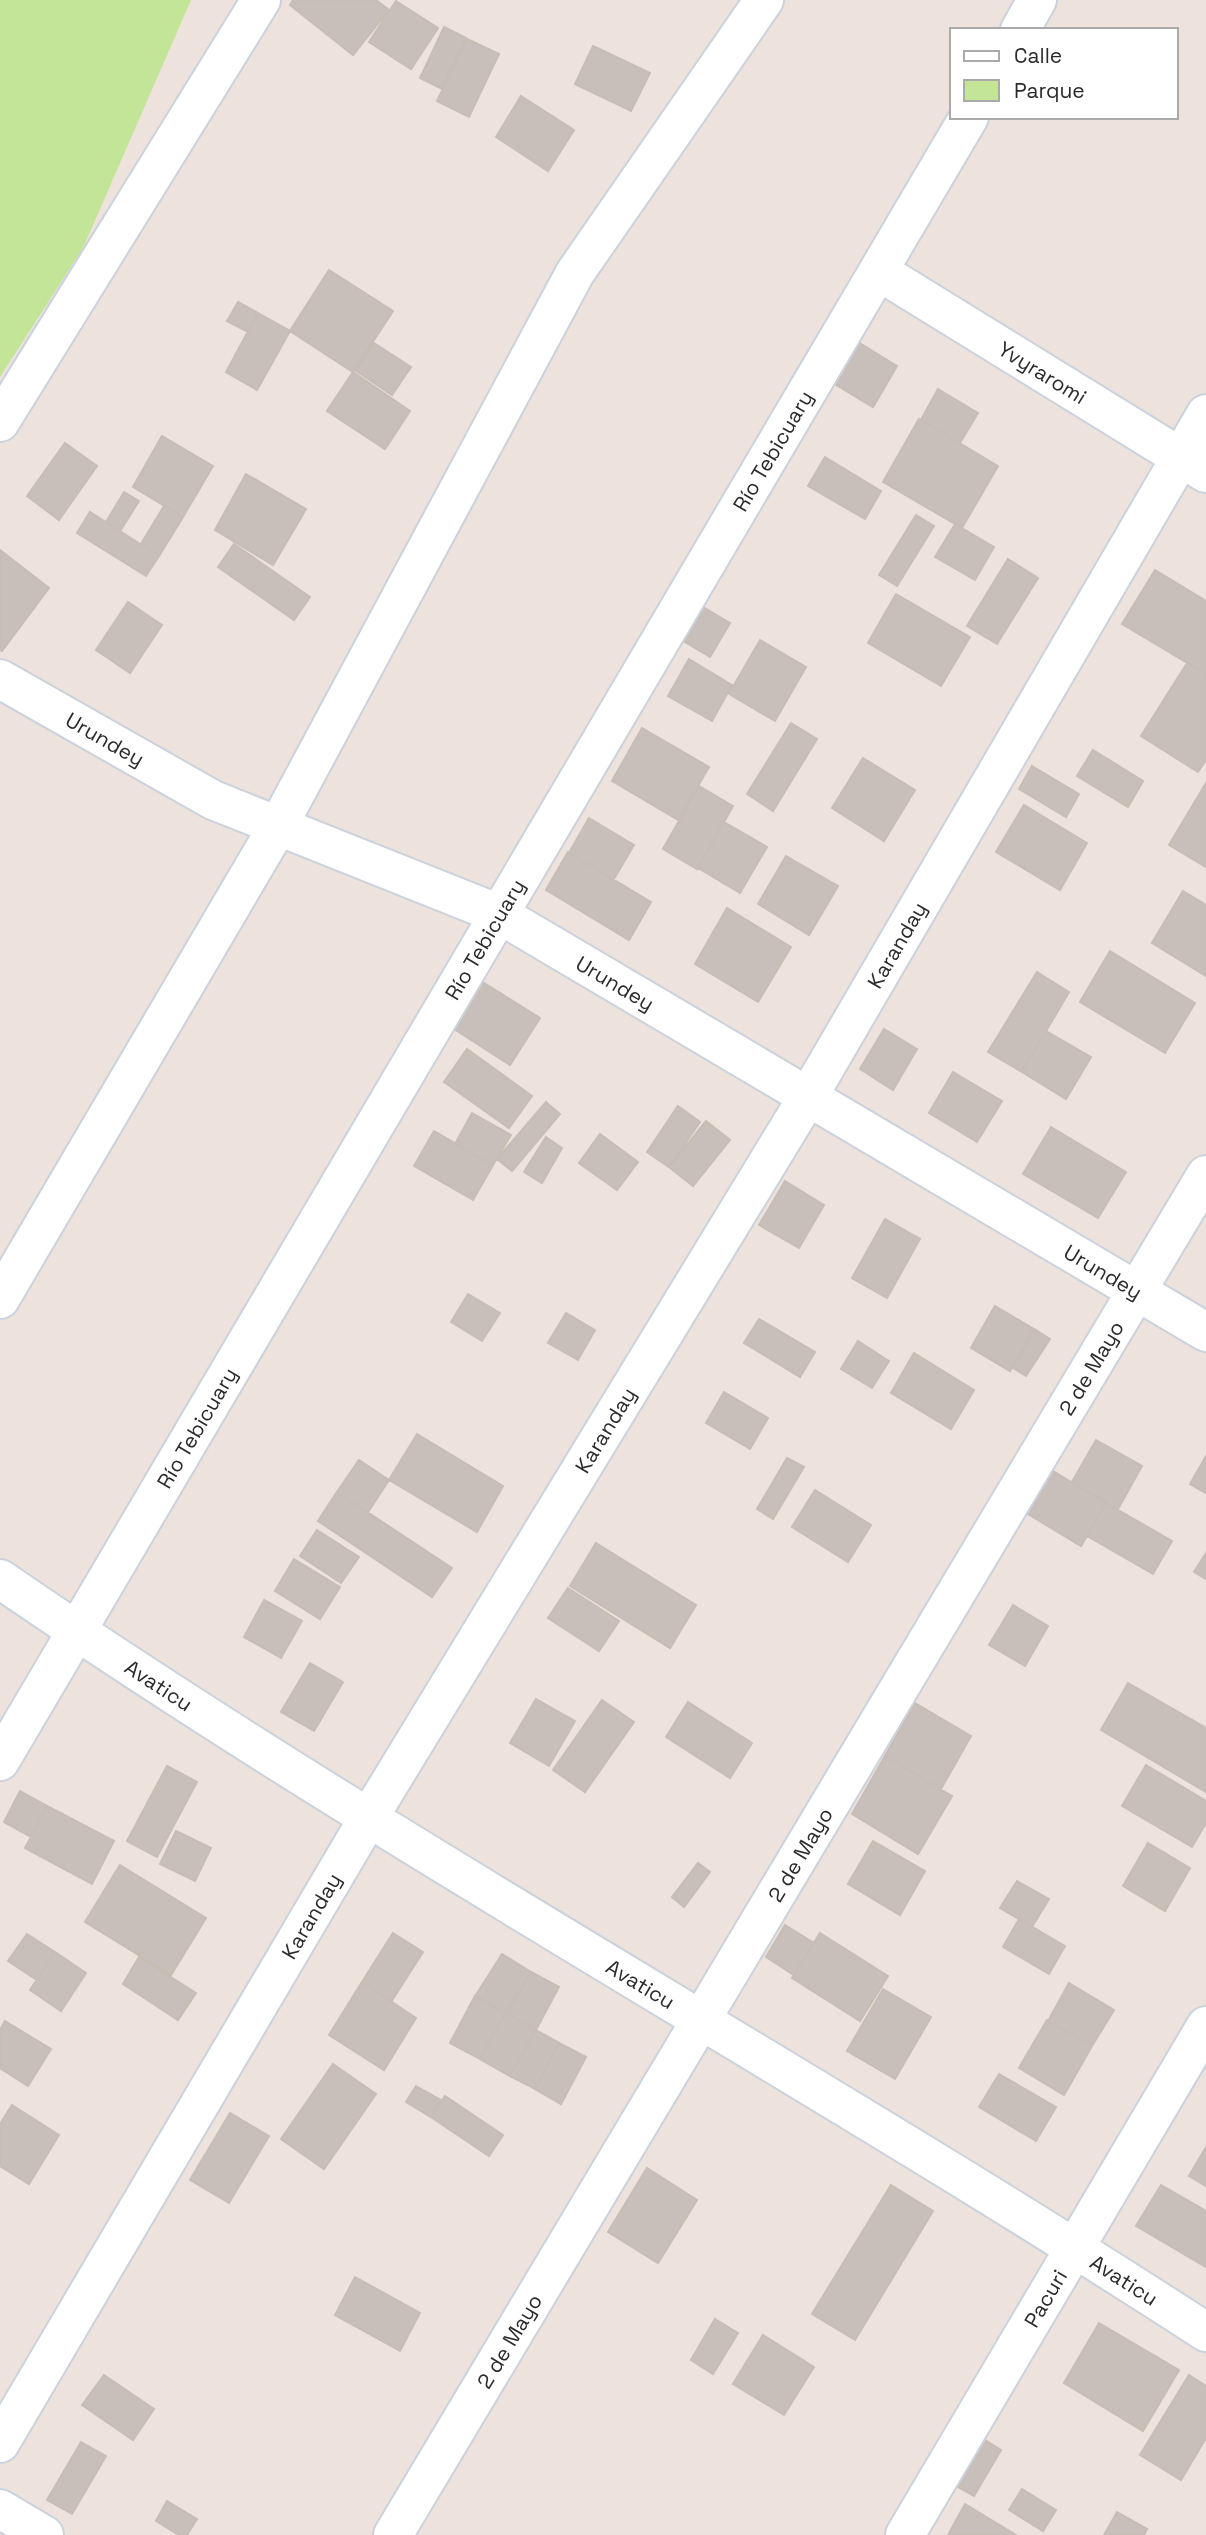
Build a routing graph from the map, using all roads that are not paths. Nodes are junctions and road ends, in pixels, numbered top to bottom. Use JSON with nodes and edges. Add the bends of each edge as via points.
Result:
{"nodes":[{"id":1,"x":261,"y":0,"type":"edge"},
{"id":2,"x":764,"y":0,"type":"edge"},
{"id":3,"x":1037,"y":0,"type":"edge"},
{"id":4,"x":1021,"y":28,"type":"edge"},
{"id":5,"x":968,"y":119,"type":"edge"},
{"id":6,"x":880,"y":272,"type":"junction"},
{"id":7,"x":1206,"y":414,"type":"edge"},
{"id":8,"x":0,"y":422,"type":"edge"},
{"id":9,"x":1193,"y":465,"type":"edge"},
{"id":10,"x":0,"y":679,"type":"edge"},
{"id":11,"x":278,"y":827,"type":"junction"},
{"id":12,"x":499,"y":914,"type":"junction"},
{"id":13,"x":809,"y":1095,"type":"junction"},
{"id":14,"x":1206,"y":1175,"type":"edge"},
{"id":15,"x":1137,"y":1289,"type":"junction"},
{"id":16,"x":0,"y":1299,"type":"edge"},
{"id":17,"x":1206,"y":1332,"type":"edge"},
{"id":18,"x":0,"y":1579,"type":"edge"},
{"id":19,"x":76,"y":1631,"type":"junction"},
{"id":20,"x":0,"y":1761,"type":"edge"},
{"id":21,"x":369,"y":1817,"type":"junction"},
{"id":22,"x":701,"y":2022,"type":"junction"},
{"id":23,"x":1206,"y":2026,"type":"edge"},
{"id":24,"x":1075,"y":2247,"type":"junction"},
{"id":25,"x":1206,"y":2332,"type":"edge"},
{"id":26,"x":0,"y":2443,"type":"edge"},
{"id":27,"x":0,"y":2509,"type":"edge"},
{"id":28,"x":44,"y":2535,"type":"edge"},
{"id":29,"x":393,"y":2535,"type":"edge"},
{"id":30,"x":905,"y":2535,"type":"edge"}],
"edges":[{"from":1,"to":8,"type":"street"},
{"from":2,"to":11,"type":"street","via":[[575,273]]},
{"from":3,"to":4,"type":"street"},
{"from":5,"to":6,"type":"street","name":"Río Tebicuary"},
{"from":6,"to":9,"type":"street","name":"Yvyraromi"},
{"from":6,"to":12,"type":"street","name":"Río Tebicuary"},
{"from":7,"to":9,"type":"street","name":"Karanday"},
{"from":9,"to":13,"type":"street","name":"Karanday"},
{"from":10,"to":11,"type":"street","name":"Urundey","via":[[213,800]]},
{"from":11,"to":12,"type":"street","name":"Urundey"},
{"from":11,"to":16,"type":"street"},
{"from":12,"to":13,"type":"street","name":"Urundey"},
{"from":12,"to":19,"type":"street","name":"Río Tebicuary"},
{"from":13,"to":15,"type":"street","name":"Urundey"},
{"from":13,"to":21,"type":"street","name":"Karanday"},
{"from":14,"to":15,"type":"street","name":"2 de Mayo"},
{"from":15,"to":17,"type":"street","name":"Urundey"},
{"from":15,"to":22,"type":"street","name":"2 de Mayo"},
{"from":18,"to":19,"type":"street","name":"Avaticu"},
{"from":19,"to":20,"type":"street","name":"Río Tebicuary"},
{"from":19,"to":21,"type":"street","name":"Avaticu"},
{"from":21,"to":22,"type":"street","name":"Avaticu"},
{"from":21,"to":26,"type":"street","name":"Karanday"},
{"from":22,"to":24,"type":"street","name":"Avaticu"},
{"from":22,"to":29,"type":"street","name":"2 de Mayo"},
{"from":23,"to":24,"type":"street","name":"Pacuri"},
{"from":24,"to":25,"type":"street","name":"Avaticu"},
{"from":24,"to":30,"type":"street","name":"Pacuri"},
{"from":27,"to":28,"type":"street"}]}
